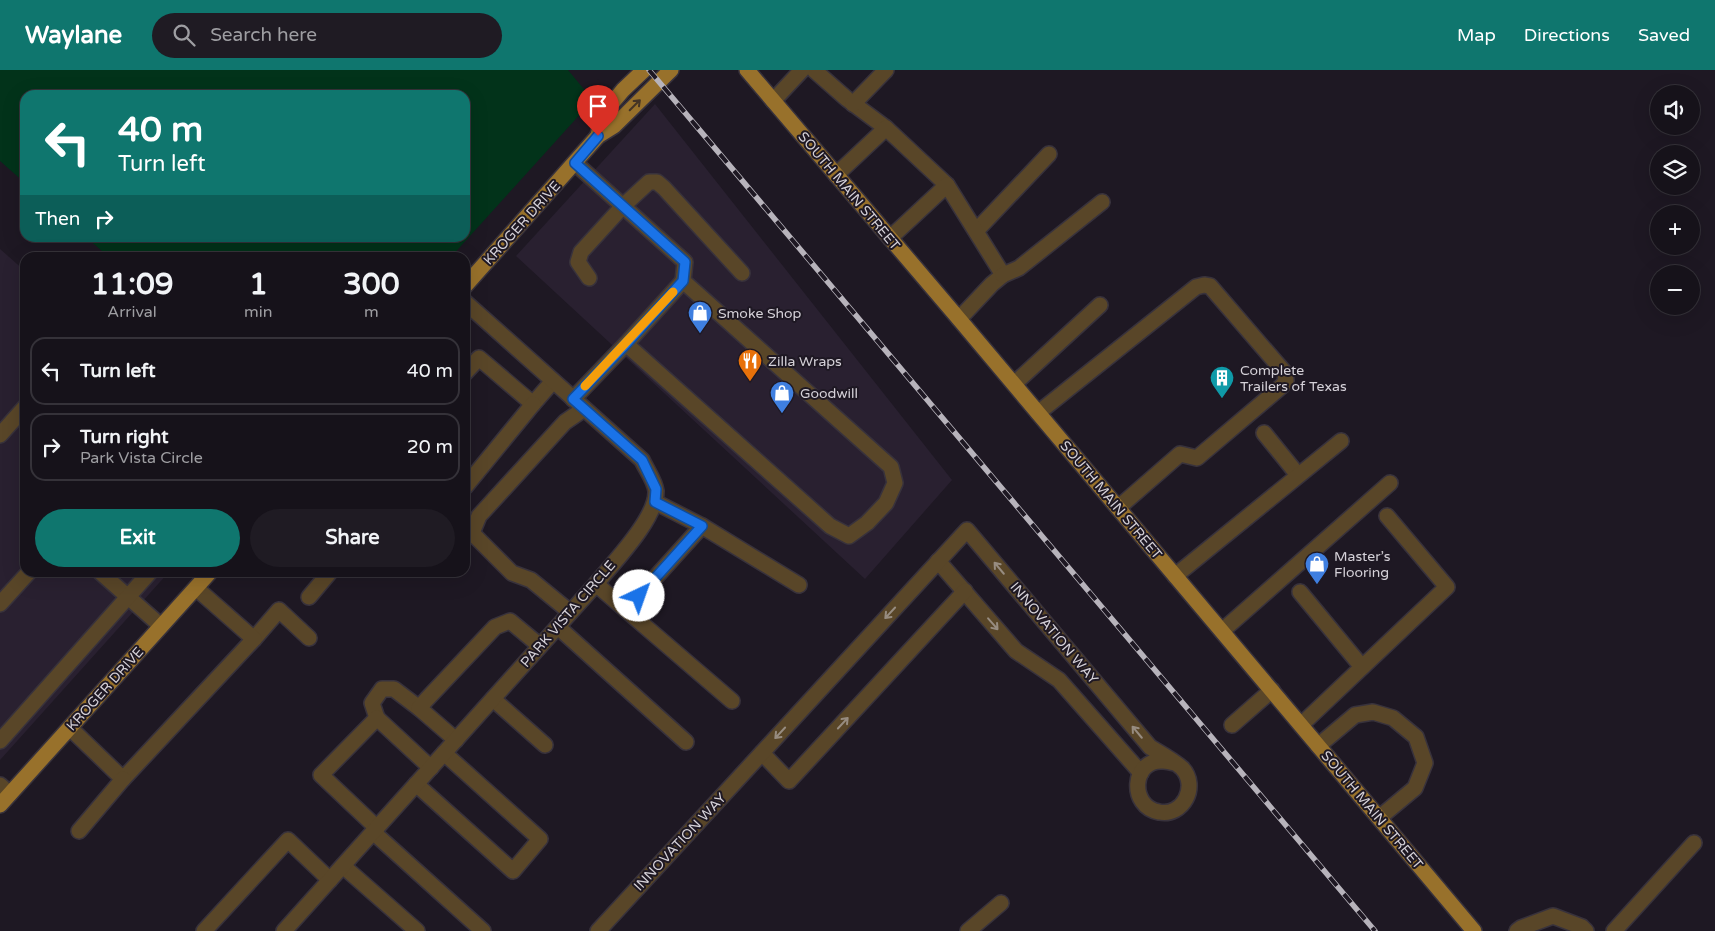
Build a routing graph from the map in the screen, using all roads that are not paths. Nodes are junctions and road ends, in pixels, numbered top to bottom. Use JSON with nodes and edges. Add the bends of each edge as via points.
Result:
{"nodes":[{"id":1,"x":644,"y":70,"type":"edge"},
{"id":2,"x":671,"y":70,"type":"edge"},
{"id":3,"x":747,"y":70,"type":"edge"},
{"id":4,"x":802,"y":70,"type":"edge"},
{"id":5,"x":814,"y":70,"type":"edge"},
{"id":6,"x":886,"y":70,"type":"edge"},
{"id":7,"x":773,"y":101,"type":"junction"},
{"id":8,"x":853,"y":104,"type":"junction"},
{"id":9,"x":886,"y":128,"type":"junction"},
{"id":10,"x":598,"y":136,"type":"junction"},
{"id":11,"x":1049,"y":154,"type":"dead end"},
{"id":12,"x":575,"y":163,"type":"junction"},
{"id":13,"x":836,"y":175,"type":"junction"},
{"id":14,"x":947,"y":185,"type":"junction"},
{"id":15,"x":1102,"y":202,"type":"dead end"},
{"id":16,"x":623,"y":206,"type":"junction"},
{"id":17,"x":976,"y":231,"type":"junction"},
{"id":18,"x":890,"y":238,"type":"junction"},
{"id":19,"x":742,"y":273,"type":"dead end"},
{"id":20,"x":1003,"y":275,"type":"junction"},
{"id":21,"x":589,"y":278,"type":"dead end"},
{"id":22,"x":470,"y":280,"type":"edge"},
{"id":23,"x":683,"y":281,"type":"junction"},
{"id":24,"x":1100,"y":305,"type":"dead end"},
{"id":25,"x":470,"y":307,"type":"edge"},
{"id":26,"x":959,"y":319,"type":"junction"},
{"id":27,"x":626,"y":344,"type":"junction"},
{"id":28,"x":470,"y":368,"type":"edge"},
{"id":29,"x":552,"y":381,"type":"junction"},
{"id":30,"x":1014,"y":384,"type":"junction"},
{"id":31,"x":533,"y":404,"type":"junction"},
{"id":32,"x":579,"y":404,"type":"junction"},
{"id":33,"x":20,"y":413,"type":"edge"},
{"id":34,"x":1038,"y":413,"type":"junction"},
{"id":35,"x":1264,"y":433,"type":"dead end"},
{"id":36,"x":0,"y":435,"type":"edge"},
{"id":37,"x":1341,"y":441,"type":"dead end"},
{"id":38,"x":1298,"y":475,"type":"junction"},
{"id":39,"x":470,"y":481,"type":"edge"},
{"id":40,"x":1390,"y":483,"type":"dead end"},
{"id":41,"x":655,"y":502,"type":"junction"},
{"id":42,"x":1118,"y":508,"type":"junction"},
{"id":43,"x":1388,"y":516,"type":"dead end"},
{"id":44,"x":702,"y":526,"type":"junction"},
{"id":45,"x":938,"y":561,"type":"junction"},
{"id":46,"x":1175,"y":576,"type":"junction"},
{"id":47,"x":24,"y":577,"type":"edge"},
{"id":48,"x":105,"y":577,"type":"edge"},
{"id":49,"x":146,"y":577,"type":"edge"},
{"id":50,"x":206,"y":577,"type":"edge"},
{"id":51,"x":326,"y":577,"type":"edge"},
{"id":52,"x":596,"y":584,"type":"junction"},
{"id":53,"x":799,"y":585,"type":"dead end"},
{"id":54,"x":196,"y":588,"type":"junction"},
{"id":55,"x":964,"y":591,"type":"junction"},
{"id":56,"x":1300,"y":592,"type":"dead end"},
{"id":57,"x":309,"y":597,"type":"dead end"},
{"id":58,"x":128,"y":598,"type":"junction"},
{"id":59,"x":0,"y":604,"type":"edge"},
{"id":60,"x":626,"y":610,"type":"junction"},
{"id":61,"x":570,"y":612,"type":"junction"},
{"id":62,"x":162,"y":626,"type":"junction"},
{"id":63,"x":558,"y":626,"type":"junction"},
{"id":64,"x":1222,"y":631,"type":"junction"},
{"id":65,"x":309,"y":638,"type":"dead end"},
{"id":66,"x":254,"y":639,"type":"junction"},
{"id":67,"x":540,"y":646,"type":"junction"},
{"id":68,"x":1362,"y":667,"type":"junction"},
{"id":69,"x":1272,"y":690,"type":"junction"},
{"id":70,"x":493,"y":698,"type":"junction"},
{"id":71,"x":732,"y":701,"type":"dead end"},
{"id":72,"x":419,"y":708,"type":"junction"},
{"id":73,"x":377,"y":718,"type":"junction"},
{"id":74,"x":1300,"y":724,"type":"junction"},
{"id":75,"x":1232,"y":725,"type":"dead end"},
{"id":76,"x":70,"y":728,"type":"junction"},
{"id":77,"x":456,"y":740,"type":"junction"},
{"id":78,"x":0,"y":741,"type":"edge"},
{"id":79,"x":686,"y":742,"type":"dead end"},
{"id":80,"x":545,"y":745,"type":"dead end"},
{"id":81,"x":1318,"y":746,"type":"junction"},
{"id":82,"x":444,"y":753,"type":"junction"},
{"id":83,"x":762,"y":753,"type":"junction"},
{"id":84,"x":1182,"y":764,"type":"junction"},
{"id":85,"x":431,"y":768,"type":"junction"},
{"id":86,"x":1140,"y":773,"type":"junction"},
{"id":87,"x":122,"y":779,"type":"junction"},
{"id":88,"x":416,"y":784,"type":"junction"},
{"id":89,"x":3,"y":795,"type":"edge"},
{"id":90,"x":1379,"y":818,"type":"junction"},
{"id":91,"x":375,"y":830,"type":"junction"},
{"id":92,"x":80,"y":831,"type":"dead end"},
{"id":93,"x":1694,"y":843,"type":"dead end"},
{"id":94,"x":343,"y":866,"type":"junction"},
{"id":95,"x":330,"y":880,"type":"junction"},
{"id":96,"x":1001,"y":903,"type":"dead end"},
{"id":97,"x":204,"y":931,"type":"edge"},
{"id":98,"x":284,"y":931,"type":"edge"},
{"id":99,"x":417,"y":931,"type":"edge"},
{"id":100,"x":483,"y":931,"type":"edge"},
{"id":101,"x":598,"y":931,"type":"edge"},
{"id":102,"x":968,"y":931,"type":"edge"},
{"id":103,"x":1474,"y":931,"type":"edge"},
{"id":104,"x":1517,"y":931,"type":"edge"},
{"id":105,"x":1586,"y":931,"type":"edge"},
{"id":106,"x":1614,"y":931,"type":"edge"}],
"edges":[{"from":1,"to":10,"type":"main road","name":"KROGER DRIVE","via":[[602,115]]},
{"from":10,"to":2,"type":"main road","name":"KROGER DRIVE","one_way":true,"via":[[614,126]]},
{"from":3,"to":7,"type":"main road","name":"SOUTH MAIN STREET"},
{"from":4,"to":7,"type":"street"},
{"from":5,"to":8,"type":"street"},
{"from":6,"to":8,"type":"street"},
{"from":7,"to":13,"type":"main road","name":"SOUTH MAIN STREET"},
{"from":8,"to":9,"type":"street"},
{"from":9,"to":13,"type":"street"},
{"from":9,"to":14,"type":"street"},
{"from":10,"to":12,"type":"main road","name":"KROGER DRIVE"},
{"from":11,"to":17,"type":"street"},
{"from":12,"to":16,"type":"street"},
{"from":12,"to":22,"type":"main road","name":"KROGER DRIVE"},
{"from":13,"to":18,"type":"main road","name":"SOUTH MAIN STREET"},
{"from":14,"to":17,"type":"street"},
{"from":14,"to":18,"type":"street"},
{"from":15,"to":20,"type":"street","via":[[1019,268]]},
{"from":16,"to":19,"type":"street","via":[[648,182],[657,182]]},
{"from":16,"to":21,"type":"street","via":[[581,252],[578,262]]},
{"from":16,"to":23,"type":"street","via":[[685,262]]},
{"from":17,"to":20,"type":"street"},
{"from":18,"to":26,"type":"main road","name":"SOUTH MAIN STREET"},
{"from":20,"to":26,"type":"street"},
{"from":23,"to":27,"type":"street"},
{"from":23,"to":27,"type":"street","via":[[891,468],[895,483],[886,503],[850,536],[830,526]]},
{"from":24,"to":30,"type":"street"},
{"from":25,"to":29,"type":"street"},
{"from":26,"to":30,"type":"main road","name":"SOUTH MAIN STREET"},
{"from":27,"to":32,"type":"street"},
{"from":28,"to":31,"type":"street","via":[[479,358]]},
{"from":29,"to":31,"type":"street"},
{"from":29,"to":32,"type":"street"},
{"from":30,"to":34,"type":"main road","name":"SOUTH MAIN STREET"},
{"from":31,"to":39,"type":"street"},
{"from":32,"to":41,"type":"street","via":[[642,460],[656,489]]},
{"from":32,"to":61,"type":"street","via":[[479,516],[472,533],[512,573],[531,580]]},
{"from":33,"to":36,"type":"street"},
{"from":34,"to":42,"type":"main road","name":"SOUTH MAIN STREET"},
{"from":34,"to":42,"type":"street","via":[[1196,288],[1204,285],[1210,286],[1286,373],[1282,386],[1197,458],[1180,454]]},
{"from":35,"to":38,"type":"street"},
{"from":37,"to":38,"type":"street"},
{"from":38,"to":46,"type":"street"},
{"from":40,"to":64,"type":"street"},
{"from":41,"to":44,"type":"street"},
{"from":41,"to":52,"type":"street","name":"PARK VISTA CIRCLE","via":[[641,529]]},
{"from":42,"to":46,"type":"main road","name":"SOUTH MAIN STREET"},
{"from":43,"to":68,"type":"street","via":[[1446,587]]},
{"from":44,"to":53,"type":"street"},
{"from":44,"to":60,"type":"street"},
{"from":45,"to":55,"type":"street","name":"INNOVATION WAY"},
{"from":45,"to":83,"type":"street","name":"INNOVATION WAY","one_way":true},
{"from":84,"to":45,"type":"street","name":"INNOVATION WAY","one_way":true,"via":[[1150,747],[967,530]]},
{"from":46,"to":64,"type":"main road","name":"SOUTH MAIN STREET"},
{"from":47,"to":59,"type":"street"},
{"from":48,"to":58,"type":"street"},
{"from":49,"to":58,"type":"street"},
{"from":50,"to":54,"type":"main road","name":"KROGER DRIVE"},
{"from":51,"to":57,"type":"street"},
{"from":52,"to":60,"type":"street"},
{"from":52,"to":61,"type":"street","name":"PARK VISTA CIRCLE"},
{"from":54,"to":62,"type":"main road","name":"KROGER DRIVE"},
{"from":54,"to":66,"type":"street"},
{"from":83,"to":55,"type":"street","one_way":true,"via":[[790,781]]},
{"from":55,"to":86,"type":"street","name":"INNOVATION WAY","one_way":true,"via":[[1016,651],[1059,680]]},
{"from":56,"to":68,"type":"street"},
{"from":58,"to":62,"type":"street"},
{"from":58,"to":78,"type":"street"},
{"from":60,"to":71,"type":"street"},
{"from":61,"to":63,"type":"street","name":"PARK VISTA CIRCLE"},
{"from":62,"to":76,"type":"main road","name":"KROGER DRIVE"},
{"from":63,"to":67,"type":"street","name":"PARK VISTA CIRCLE"},
{"from":63,"to":79,"type":"street"},
{"from":64,"to":69,"type":"main road","name":"SOUTH MAIN STREET"},
{"from":65,"to":66,"type":"street","via":[[278,610]]},
{"from":66,"to":87,"type":"street"},
{"from":67,"to":70,"type":"street","name":"PARK VISTA CIRCLE"},
{"from":67,"to":72,"type":"street","via":[[510,621],[495,627]]},
{"from":68,"to":74,"type":"street"},
{"from":69,"to":74,"type":"main road","name":"SOUTH MAIN STREET"},
{"from":69,"to":75,"type":"street"},
{"from":70,"to":77,"type":"street","name":"PARK VISTA CIRCLE"},
{"from":70,"to":80,"type":"street"},
{"from":72,"to":73,"type":"street","via":[[394,688],[382,689],[372,703]]},
{"from":72,"to":77,"type":"street"},
{"from":73,"to":85,"type":"street"},
{"from":73,"to":91,"type":"street","via":[[321,775]]},
{"from":74,"to":81,"type":"main road","name":"SOUTH MAIN STREET"},
{"from":76,"to":87,"type":"street"},
{"from":76,"to":89,"type":"main road","name":"KROGER DRIVE"},
{"from":77,"to":82,"type":"street","name":"PARK VISTA CIRCLE"},
{"from":81,"to":90,"type":"main road","name":"SOUTH MAIN STREET"},
{"from":81,"to":90,"type":"street","via":[[1355,715],[1373,712],[1393,718],[1416,737],[1425,763],[1415,788]]},
{"from":82,"to":85,"type":"street","name":"PARK VISTA CIRCLE"},
{"from":82,"to":88,"type":"street","via":[[540,839],[513,871]]},
{"from":83,"to":101,"type":"street","name":"INNOVATION WAY"},
{"from":84,"to":86,"type":"street","via":[[1162,760],[1153,762]]},
{"from":84,"to":86,"type":"street","via":[[1189,793],[1184,803],[1168,813],[1153,811],[1142,803],[1137,791]]},
{"from":85,"to":88,"type":"street","name":"PARK VISTA CIRCLE"},
{"from":87,"to":92,"type":"street"},
{"from":88,"to":91,"type":"street","name":"PARK VISTA CIRCLE"},
{"from":90,"to":103,"type":"main road","name":"SOUTH MAIN STREET"},
{"from":91,"to":94,"type":"street","name":"PARK VISTA CIRCLE"},
{"from":91,"to":100,"type":"street"},
{"from":93,"to":106,"type":"street"},
{"from":94,"to":95,"type":"street","name":"PARK VISTA CIRCLE"},
{"from":94,"to":99,"type":"street"},
{"from":95,"to":97,"type":"street","via":[[288,840]]},
{"from":95,"to":98,"type":"street","name":"PARK VISTA CIRCLE"},
{"from":96,"to":102,"type":"street"},
{"from":104,"to":105,"type":"street","via":[[1553,916]]}]}
